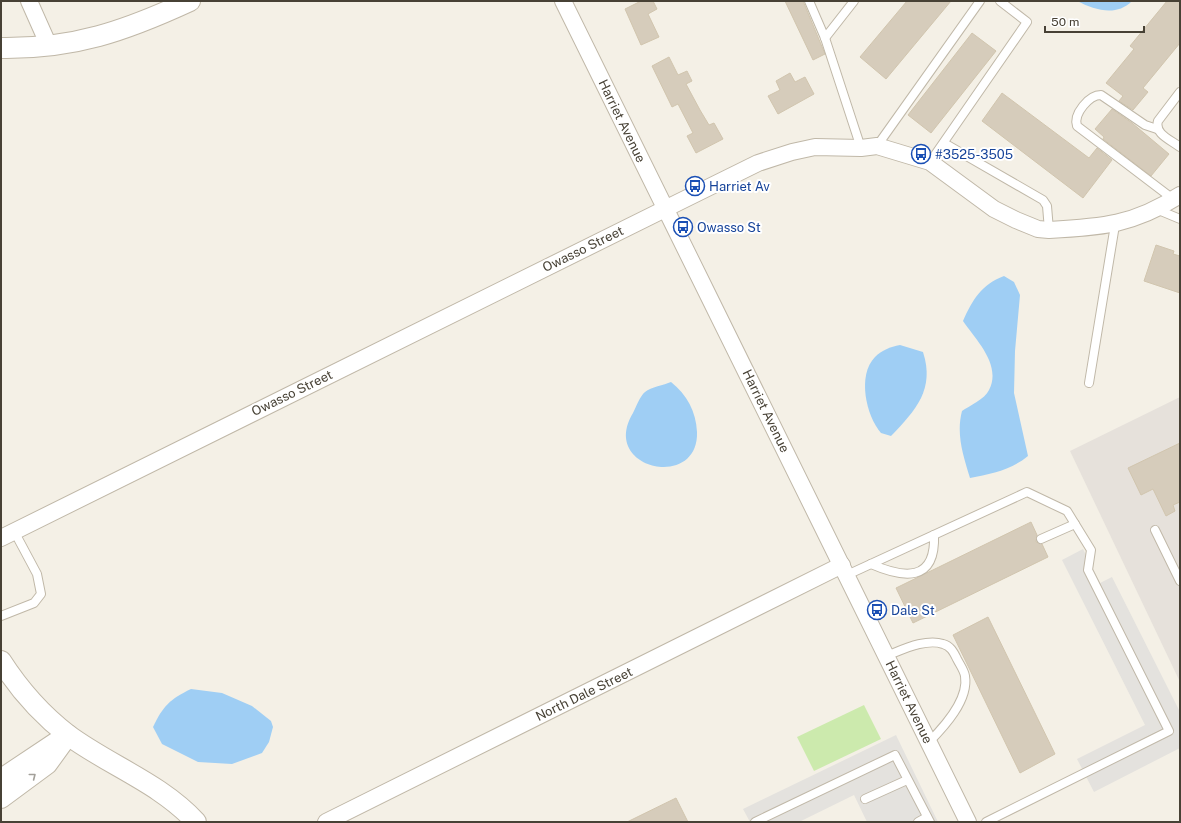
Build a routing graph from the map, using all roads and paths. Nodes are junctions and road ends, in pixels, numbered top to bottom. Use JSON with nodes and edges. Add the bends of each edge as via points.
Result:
{"nodes":[{"id":1,"x":30,"y":1,"type":"edge"},
{"id":2,"x":190,"y":1,"type":"edge"},
{"id":3,"x":563,"y":1,"type":"edge"},
{"id":4,"x":809,"y":1,"type":"edge"},
{"id":5,"x":854,"y":1,"type":"edge"},
{"id":6,"x":980,"y":1,"type":"edge"},
{"id":7,"x":1000,"y":1,"type":"edge"},
{"id":8,"x":825,"y":38,"type":"junction"},
{"id":9,"x":49,"y":46,"type":"junction"},
{"id":10,"x":1,"y":48,"type":"edge"},
{"id":11,"x":1180,"y":92,"type":"edge"},
{"id":12,"x":1157,"y":129,"type":"junction"},
{"id":13,"x":944,"y":143,"type":"junction"},
{"id":14,"x":877,"y":146,"type":"junction"},
{"id":15,"x":1180,"y":147,"type":"edge"},
{"id":16,"x":861,"y":148,"type":"junction"},
{"id":17,"x":930,"y":162,"type":"junction"},
{"id":18,"x":1177,"y":197,"type":"edge"},
{"id":19,"x":665,"y":208,"type":"junction"},
{"id":20,"x":1156,"y":210,"type":"junction"},
{"id":21,"x":1180,"y":219,"type":"edge"},
{"id":22,"x":1115,"y":225,"type":"junction"},
{"id":23,"x":1049,"y":230,"type":"junction"},
{"id":24,"x":1089,"y":384,"type":"dead end"},
{"id":25,"x":1075,"y":524,"type":"junction"},
{"id":26,"x":1155,"y":530,"type":"dead end"},
{"id":27,"x":8,"y":534,"type":"edge"},
{"id":28,"x":934,"y":535,"type":"junction"},
{"id":29,"x":1041,"y":540,"type":"dead end"},
{"id":30,"x":871,"y":564,"type":"junction"},
{"id":31,"x":844,"y":570,"type":"junction"},
{"id":32,"x":1180,"y":581,"type":"edge"},
{"id":33,"x":1,"y":616,"type":"edge"},
{"id":34,"x":886,"y":656,"type":"junction"},
{"id":35,"x":1,"y":661,"type":"edge"},
{"id":36,"x":68,"y":735,"type":"junction"},
{"id":37,"x":929,"y":742,"type":"junction"},
{"id":38,"x":907,"y":780,"type":"junction"},
{"id":39,"x":1,"y":782,"type":"edge"},
{"id":40,"x":1,"y":798,"type":"edge"},
{"id":41,"x":865,"y":799,"type":"dead end"},
{"id":42,"x":929,"y":820,"type":"edge"},
{"id":43,"x":196,"y":822,"type":"edge"},
{"id":44,"x":326,"y":822,"type":"edge"},
{"id":45,"x":755,"y":822,"type":"edge"},
{"id":46,"x":918,"y":822,"type":"edge"},
{"id":47,"x":968,"y":822,"type":"edge"},
{"id":48,"x":986,"y":822,"type":"edge"}],
"edges":[{"from":1,"to":9,"type":"street"},
{"from":2,"to":9,"type":"street","via":[[117,32]]},
{"from":3,"to":19,"type":"street","name":"Harriet Avenue"},
{"from":4,"to":8,"type":"lane"},
{"from":5,"to":8,"type":"lane"},
{"from":6,"to":14,"type":"lane"},
{"from":7,"to":13,"type":"lane","via":[[1027,22]]},
{"from":8,"to":16,"type":"lane"},
{"from":9,"to":10,"type":"street"},
{"from":11,"to":12,"type":"lane","via":[[1158,121]]},
{"from":12,"to":15,"type":"lane"},
{"from":12,"to":18,"type":"lane","via":[[1145,125],[1101,95],[1095,95],[1090,99],[1075,121],[1077,126]]},
{"from":13,"to":17,"type":"lane"},
{"from":13,"to":23,"type":"lane","via":[[1043,200],[1047,206]]},
{"from":14,"to":16,"type":"street","name":"Owasso Street"},
{"from":14,"to":17,"type":"street","name":"Owasso Street"},
{"from":16,"to":19,"type":"street","name":"Owasso Street","via":[[815,146],[792,152],[758,163]]},
{"from":17,"to":23,"type":"street","name":"Owasso Street","via":[[994,209],[1038,229]]},
{"from":18,"to":20,"type":"street","name":"Owasso Street"},
{"from":19,"to":27,"type":"street","name":"Owasso Street"},
{"from":19,"to":31,"type":"street","name":"Harriet Avenue"},
{"from":20,"to":21,"type":"lane"},
{"from":20,"to":22,"type":"street","name":"Owasso Street"},
{"from":22,"to":23,"type":"street","name":"Owasso Street"},
{"from":22,"to":24,"type":"lane"},
{"from":25,"to":28,"type":"lane","via":[[1067,511],[1027,492]]},
{"from":25,"to":29,"type":"lane"},
{"from":25,"to":48,"type":"lane","via":[[1091,550],[1088,570],[1169,731]]},
{"from":26,"to":32,"type":"lane"},
{"from":27,"to":33,"type":"lane","via":[[37,574],[42,594],[34,603]]},
{"from":28,"to":30,"type":"lane"},
{"from":28,"to":30,"type":"lane","via":[[932,556],[924,568],[912,574],[890,573]]},
{"from":30,"to":31,"type":"lane"},
{"from":31,"to":34,"type":"street","name":"Harriet Avenue"},
{"from":31,"to":44,"type":"street","name":"North Dale Street"},
{"from":34,"to":37,"type":"street","name":"Harriet Avenue"},
{"from":34,"to":37,"type":"lane","via":[[914,646],[943,644],[952,649],[964,671],[964,690],[958,704],[946,725]]},
{"from":35,"to":36,"type":"street","via":[[43,713]]},
{"from":36,"to":39,"type":"street","via":[[6,776]]},
{"from":40,"to":36,"type":"street","one_way":true,"via":[[47,764]]},
{"from":36,"to":43,"type":"street","via":[[168,796]]},
{"from":37,"to":47,"type":"street","name":"Harriet Avenue"},
{"from":38,"to":41,"type":"lane"},
{"from":38,"to":42,"type":"lane"},
{"from":38,"to":45,"type":"lane","via":[[895,755]]},
{"from":42,"to":46,"type":"lane"}]}
